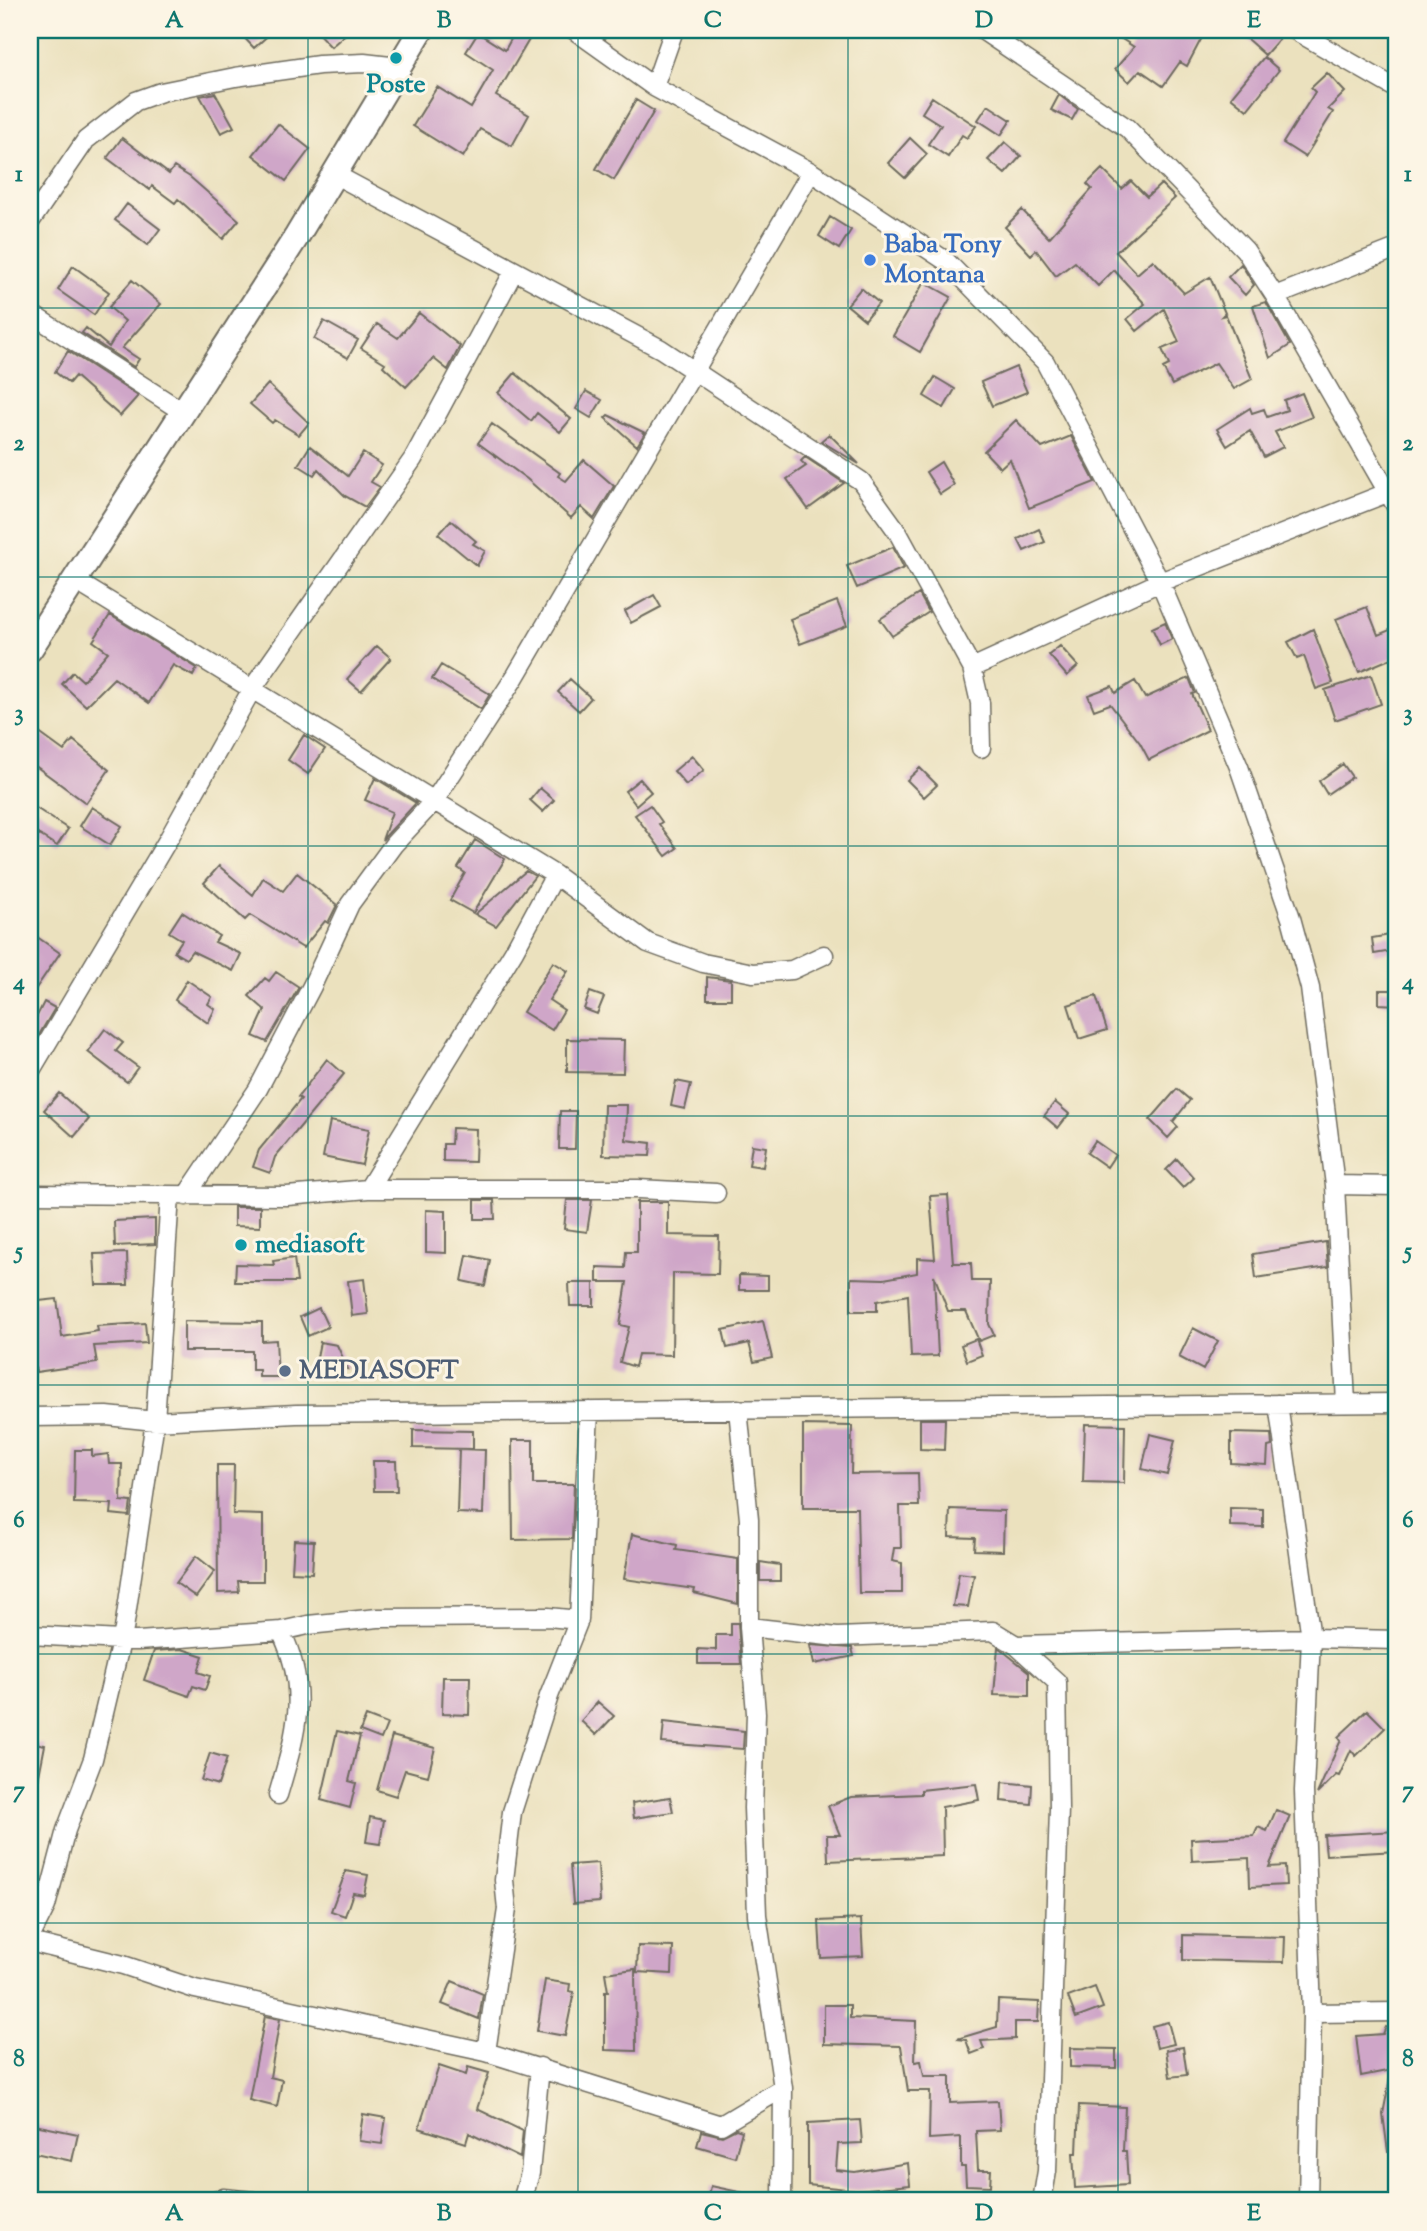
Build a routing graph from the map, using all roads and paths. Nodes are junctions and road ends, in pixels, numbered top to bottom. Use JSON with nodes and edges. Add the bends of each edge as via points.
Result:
{"nodes":[{"id":1,"x":573,"y":30,"type":"edge"},
{"id":2,"x":674,"y":30,"type":"edge"},
{"id":3,"x":982,"y":30,"type":"edge"},
{"id":4,"x":1294,"y":30,"type":"edge"},
{"id":5,"x":415,"y":32,"type":"edge"},
{"id":6,"x":399,"y":67,"type":"junction"},
{"id":7,"x":654,"y":87,"type":"junction"},
{"id":8,"x":1397,"y":89,"type":"edge"},
{"id":9,"x":811,"y":172,"type":"junction"},
{"id":10,"x":334,"y":174,"type":"junction"},
{"id":11,"x":31,"y":218,"type":"edge"},
{"id":12,"x":1397,"y":248,"type":"edge"},
{"id":13,"x":514,"y":271,"type":"junction"},
{"id":14,"x":1275,"y":296,"type":"junction"},
{"id":15,"x":30,"y":313,"type":"edge"},
{"id":16,"x":693,"y":369,"type":"junction"},
{"id":17,"x":183,"y":412,"type":"junction"},
{"id":18,"x":1392,"y":491,"type":"edge"},
{"id":19,"x":1397,"y":508,"type":"edge"},
{"id":20,"x":74,"y":580,"type":"junction"},
{"id":21,"x":1160,"y":582,"type":"junction"},
{"id":22,"x":30,"y":649,"type":"edge"},
{"id":23,"x":972,"y":668,"type":"junction"},
{"id":24,"x":252,"y":689,"type":"junction"},
{"id":25,"x":981,"y":748,"type":"dead end"},
{"id":26,"x":434,"y":801,"type":"junction"},
{"id":27,"x":555,"y":875,"type":"junction"},
{"id":28,"x":824,"y":955,"type":"dead end"},
{"id":29,"x":30,"y":1072,"type":"edge"},
{"id":30,"x":1335,"y":1185,"type":"junction"},
{"id":31,"x":1397,"y":1186,"type":"edge"},
{"id":32,"x":368,"y":1189,"type":"junction"},
{"id":33,"x":716,"y":1193,"type":"dead end"},
{"id":34,"x":30,"y":1194,"type":"edge"},
{"id":35,"x":178,"y":1196,"type":"junction"},
{"id":36,"x":1346,"y":1403,"type":"junction"},
{"id":37,"x":1397,"y":1403,"type":"edge"},
{"id":38,"x":1278,"y":1404,"type":"junction"},
{"id":39,"x":738,"y":1409,"type":"junction"},
{"id":40,"x":589,"y":1411,"type":"junction"},
{"id":41,"x":30,"y":1417,"type":"edge"},
{"id":42,"x":155,"y":1421,"type":"junction"},
{"id":43,"x":579,"y":1620,"type":"junction"},
{"id":44,"x":749,"y":1626,"type":"junction"},
{"id":45,"x":281,"y":1631,"type":"junction"},
{"id":46,"x":30,"y":1635,"type":"edge"},
{"id":47,"x":1311,"y":1639,"type":"junction"},
{"id":48,"x":1397,"y":1640,"type":"edge"},
{"id":49,"x":120,"y":1641,"type":"junction"},
{"id":50,"x":1016,"y":1645,"type":"junction"},
{"id":51,"x":278,"y":1795,"type":"dead end"},
{"id":52,"x":30,"y":1940,"type":"edge"},
{"id":53,"x":1397,"y":2012,"type":"edge"},
{"id":54,"x":1312,"y":2013,"type":"junction"},
{"id":55,"x":486,"y":2052,"type":"junction"},
{"id":56,"x":540,"y":2067,"type":"junction"},
{"id":57,"x":783,"y":2088,"type":"junction"},
{"id":58,"x":216,"y":2201,"type":"edge"},
{"id":59,"x":254,"y":2201,"type":"edge"},
{"id":60,"x":522,"y":2201,"type":"edge"},
{"id":61,"x":782,"y":2201,"type":"edge"},
{"id":62,"x":1042,"y":2201,"type":"edge"},
{"id":63,"x":1308,"y":2201,"type":"edge"}],
"edges":[{"from":1,"to":7,"type":"street"},
{"from":2,"to":7,"type":"street"},
{"from":3,"to":14,"type":"street","via":[[1127,128],[1245,250]]},
{"from":4,"to":8,"type":"street"},
{"from":5,"to":6,"type":"street"},
{"from":6,"to":10,"type":"street"},
{"from":6,"to":11,"type":"street","via":[[319,65],[235,77],[136,101],[86,140]]},
{"from":7,"to":9,"type":"street"},
{"from":9,"to":16,"type":"street"},
{"from":9,"to":21,"type":"street","via":[[946,261],[1045,362]]},
{"from":10,"to":13,"type":"street"},
{"from":10,"to":17,"type":"street"},
{"from":12,"to":14,"type":"street"},
{"from":13,"to":16,"type":"street"},
{"from":13,"to":24,"type":"street","via":[[406,470]]},
{"from":14,"to":18,"type":"street"},
{"from":15,"to":17,"type":"street"},
{"from":16,"to":23,"type":"street","via":[[861,481],[897,531]]},
{"from":16,"to":26,"type":"street","via":[[515,677]]},
{"from":17,"to":20,"type":"street"},
{"from":18,"to":19,"type":"street"},
{"from":18,"to":21,"type":"street"},
{"from":20,"to":22,"type":"street"},
{"from":20,"to":24,"type":"street"},
{"from":21,"to":23,"type":"street"},
{"from":21,"to":30,"type":"street","via":[[1239,767],[1291,918],[1310,988]]},
{"from":23,"to":25,"type":"street","via":[[980,703]]},
{"from":24,"to":26,"type":"street"},
{"from":24,"to":29,"type":"street"},
{"from":26,"to":27,"type":"street"},
{"from":26,"to":35,"type":"street","via":[[394,844],[350,904],[258,1088]]},
{"from":27,"to":28,"type":"street","via":[[648,943],[704,963],[772,974]]},
{"from":27,"to":32,"type":"street","via":[[514,951]]},
{"from":30,"to":31,"type":"street"},
{"from":30,"to":36,"type":"street"},
{"from":32,"to":33,"type":"street"},
{"from":32,"to":35,"type":"street","via":[[288,1196]]},
{"from":34,"to":35,"type":"street"},
{"from":35,"to":42,"type":"street"},
{"from":36,"to":37,"type":"street"},
{"from":36,"to":38,"type":"street"},
{"from":38,"to":39,"type":"street"},
{"from":38,"to":47,"type":"street"},
{"from":39,"to":40,"type":"street"},
{"from":39,"to":44,"type":"street","via":[[750,1519]]},
{"from":40,"to":42,"type":"street","via":[[296,1414]]},
{"from":40,"to":43,"type":"street"},
{"from":41,"to":42,"type":"street"},
{"from":42,"to":49,"type":"street"},
{"from":43,"to":45,"type":"street","via":[[378,1618]]},
{"from":43,"to":55,"type":"street","via":[[512,1812],[504,1880],[507,1909]]},
{"from":44,"to":50,"type":"street","via":[[837,1637],[993,1631]]},
{"from":44,"to":57,"type":"street","via":[[756,1713],[757,1915]]},
{"from":45,"to":49,"type":"street"},
{"from":45,"to":51,"type":"street","via":[[294,1658],[298,1698],[294,1742]]},
{"from":46,"to":49,"type":"street"},
{"from":47,"to":48,"type":"street"},
{"from":47,"to":50,"type":"street"},
{"from":47,"to":54,"type":"street","via":[[1304,1791]]},
{"from":49,"to":52,"type":"street","via":[[96,1748],[66,1830],[46,1906]]},
{"from":50,"to":62,"type":"street","via":[[1056,1682],[1058,1823],[1047,2171]]},
{"from":52,"to":55,"type":"street","via":[[195,1989]]},
{"from":53,"to":54,"type":"street"},
{"from":54,"to":63,"type":"street"},
{"from":55,"to":56,"type":"street"},
{"from":56,"to":57,"type":"street","via":[[721,2125]]},
{"from":56,"to":60,"type":"street","via":[[530,2173]]},
{"from":57,"to":61,"type":"street"},
{"from":58,"to":59,"type":"street"}]}
